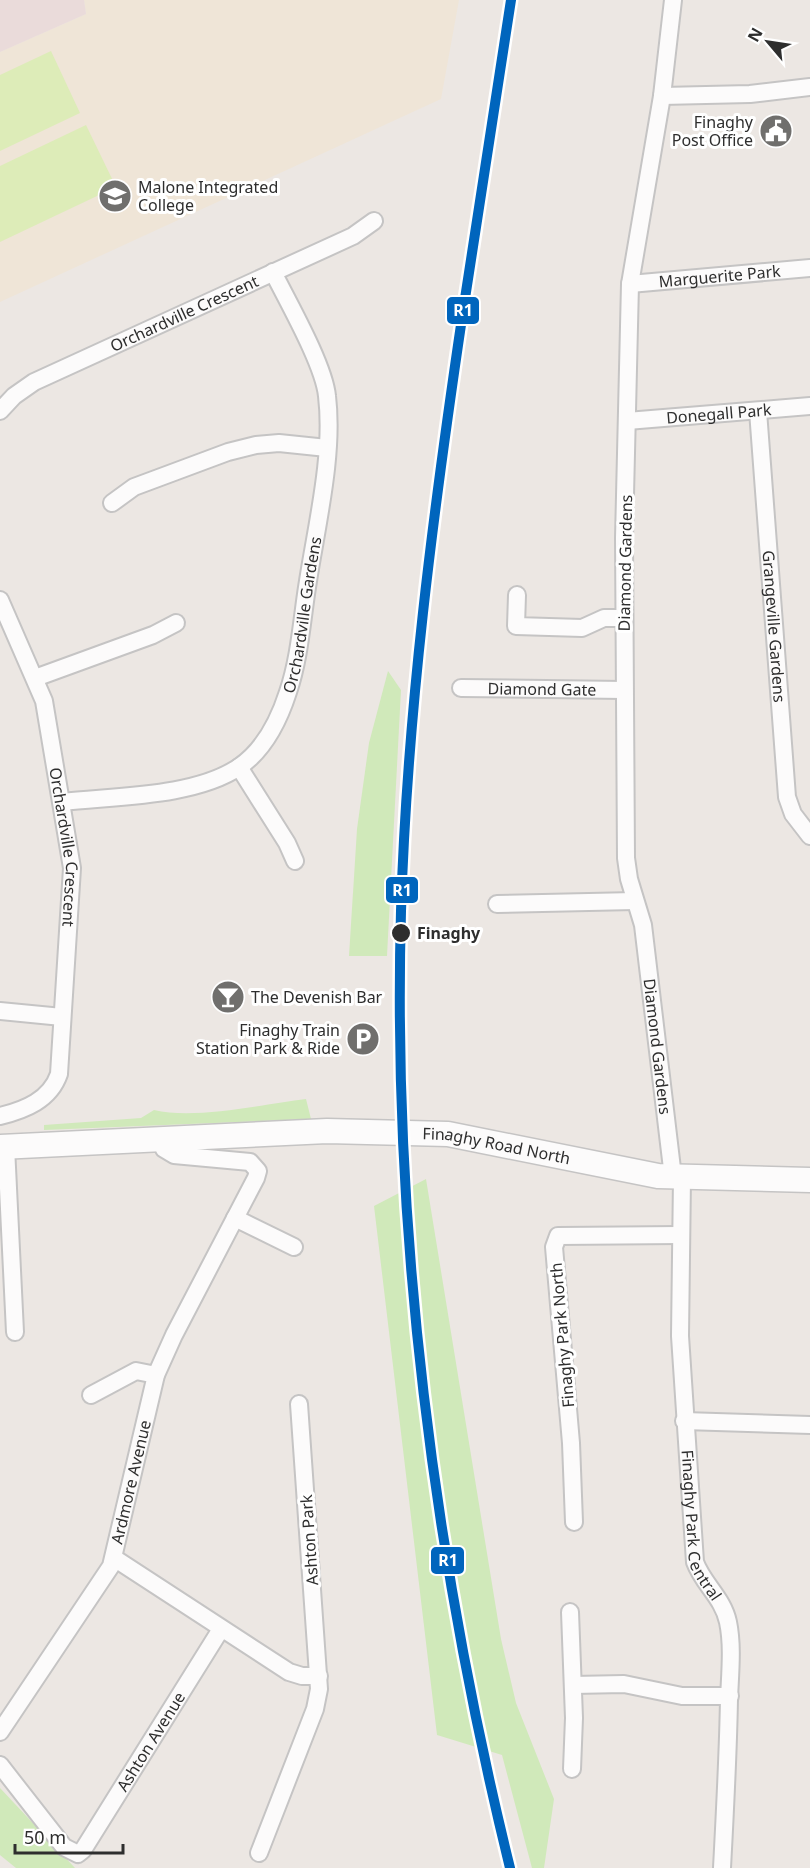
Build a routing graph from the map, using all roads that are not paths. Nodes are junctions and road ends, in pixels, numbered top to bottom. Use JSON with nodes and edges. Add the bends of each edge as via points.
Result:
{"nodes":[{"id":1,"x":673,"y":0,"type":"edge"},
{"id":2,"x":810,"y":87,"type":"edge"},
{"id":3,"x":662,"y":96,"type":"junction"},
{"id":4,"x":374,"y":221,"type":"dead end"},
{"id":5,"x":810,"y":268,"type":"edge"},
{"id":6,"x":273,"y":272,"type":"junction"},
{"id":7,"x":630,"y":284,"type":"junction"},
{"id":8,"x":810,"y":406,"type":"edge"},
{"id":9,"x":0,"y":411,"type":"edge"},
{"id":10,"x":758,"y":411,"type":"junction"},
{"id":11,"x":627,"y":421,"type":"junction"},
{"id":12,"x":327,"y":448,"type":"junction"},
{"id":13,"x":112,"y":503,"type":"dead end"},
{"id":14,"x":518,"y":595,"type":"dead end"},
{"id":15,"x":0,"y":600,"type":"edge"},
{"id":16,"x":624,"y":618,"type":"junction"},
{"id":17,"x":176,"y":623,"type":"dead end"},
{"id":18,"x":35,"y":678,"type":"junction"},
{"id":19,"x":461,"y":688,"type":"dead end"},
{"id":20,"x":624,"y":690,"type":"junction"},
{"id":21,"x":239,"y":767,"type":"junction"},
{"id":22,"x":63,"y":802,"type":"junction"},
{"id":23,"x":810,"y":836,"type":"edge"},
{"id":24,"x":295,"y":861,"type":"dead end"},
{"id":25,"x":635,"y":901,"type":"junction"},
{"id":26,"x":497,"y":904,"type":"dead end"},
{"id":27,"x":0,"y":1011,"type":"edge"},
{"id":28,"x":62,"y":1017,"type":"junction"},
{"id":29,"x":0,"y":1116,"type":"edge"},
{"id":30,"x":163,"y":1139,"type":"junction"},
{"id":31,"x":3,"y":1147,"type":"edge"},
{"id":32,"x":678,"y":1178,"type":"junction"},
{"id":33,"x":810,"y":1180,"type":"edge"},
{"id":34,"x":235,"y":1218,"type":"junction"},
{"id":35,"x":681,"y":1235,"type":"junction"},
{"id":36,"x":294,"y":1247,"type":"dead end"},
{"id":37,"x":15,"y":1332,"type":"dead end"},
{"id":38,"x":156,"y":1375,"type":"junction"},
{"id":39,"x":91,"y":1395,"type":"dead end"},
{"id":40,"x":299,"y":1404,"type":"dead end"},
{"id":41,"x":684,"y":1421,"type":"junction"},
{"id":42,"x":810,"y":1425,"type":"edge"},
{"id":43,"x":574,"y":1522,"type":"dead end"},
{"id":44,"x":114,"y":1558,"type":"junction"},
{"id":45,"x":570,"y":1612,"type":"dead end"},
{"id":46,"x":221,"y":1629,"type":"junction"},
{"id":47,"x":319,"y":1676,"type":"junction"},
{"id":48,"x":573,"y":1685,"type":"junction"},
{"id":49,"x":730,"y":1696,"type":"junction"},
{"id":50,"x":0,"y":1732,"type":"edge"},
{"id":51,"x":0,"y":1765,"type":"edge"},
{"id":52,"x":572,"y":1769,"type":"dead end"},
{"id":53,"x":259,"y":1853,"type":"dead end"},
{"id":54,"x":722,"y":1868,"type":"edge"}],
"edges":[{"from":1,"to":3,"type":"street","name":"Diamond Gardens"},
{"from":2,"to":3,"type":"street","via":[[750,94]]},
{"from":3,"to":7,"type":"street","name":"Diamond Gardens"},
{"from":4,"to":6,"type":"street","name":"Orchardville Crescent","via":[[353,236]]},
{"from":5,"to":7,"type":"street","name":"Marguerite Park"},
{"from":6,"to":9,"type":"street","name":"Orchardville Crescent","via":[[34,382]]},
{"from":6,"to":12,"type":"street","name":"Orchardville Gardens","via":[[327,394]]},
{"from":7,"to":11,"type":"street","name":"Diamond Gardens"},
{"from":8,"to":10,"type":"street","name":"Donegall Park"},
{"from":10,"to":11,"type":"street","name":"Donegall Park"},
{"from":10,"to":23,"type":"street","name":"Grangeville Gardens","via":[[787,797],[793,814]]},
{"from":11,"to":16,"type":"street","name":"Diamond Gardens"},
{"from":12,"to":13,"type":"street","via":[[256,445],[134,487]]},
{"from":12,"to":21,"type":"street","name":"Orchardville Gardens","via":[[289,691],[264,742]]},
{"from":14,"to":16,"type":"street","via":[[516,626],[582,628],[604,618]]},
{"from":15,"to":18,"type":"street","name":"Orchardville Crescent"},
{"from":16,"to":20,"type":"street","name":"Diamond Gardens"},
{"from":17,"to":18,"type":"street"},
{"from":18,"to":22,"type":"street","name":"Orchardville Crescent","via":[[44,701]]},
{"from":19,"to":20,"type":"street","name":"Diamond Gate"},
{"from":20,"to":25,"type":"street","name":"Diamond Gardens","via":[[626,858]]},
{"from":21,"to":22,"type":"street","name":"Orchardville Gardens","via":[[208,782],[181,788]]},
{"from":21,"to":24,"type":"street"},
{"from":22,"to":28,"type":"street","name":"Orchardville Crescent","via":[[72,868]]},
{"from":25,"to":26,"type":"street"},
{"from":25,"to":32,"type":"street","name":"Diamond Gardens","via":[[643,925]]},
{"from":27,"to":28,"type":"street"},
{"from":28,"to":29,"type":"street","name":"Orchardville Crescent","via":[[56,1082],[32,1105]]},
{"from":30,"to":31,"type":"street","name":"Finaghy Road North"},
{"from":30,"to":32,"type":"street","name":"Finaghy Road North","via":[[327,1131],[448,1134]]},
{"from":30,"to":34,"type":"street","name":"Ardmore Avenue","via":[[165,1149],[174,1155],[255,1165],[256,1178]]},
{"from":31,"to":37,"type":"street"},
{"from":32,"to":33,"type":"street","name":"Finaghy Road North"},
{"from":32,"to":35,"type":"street","name":"Finaghy Park Central"},
{"from":34,"to":36,"type":"street"},
{"from":34,"to":38,"type":"street","name":"Ardmore Avenue"},
{"from":35,"to":41,"type":"street","name":"Finaghy Park Central"},
{"from":35,"to":43,"type":"street","name":"Finaghy Park North","via":[[558,1236],[554,1247]]},
{"from":38,"to":39,"type":"street","via":[[136,1371]]},
{"from":38,"to":44,"type":"street","name":"Ardmore Avenue"},
{"from":40,"to":47,"type":"street","name":"Ashton Park"},
{"from":41,"to":42,"type":"street"},
{"from":41,"to":49,"type":"street","name":"Finaghy Park Central","via":[[695,1562],[700,1575],[722,1602],[728,1622]]},
{"from":44,"to":46,"type":"street"},
{"from":44,"to":50,"type":"street","name":"Ardmore Avenue"},
{"from":45,"to":48,"type":"street"},
{"from":46,"to":47,"type":"street","via":[[290,1672]]},
{"from":46,"to":51,"type":"street","name":"Ashton Avenue","via":[[90,1843],[78,1854],[64,1847]]},
{"from":47,"to":53,"type":"street","name":"Ashton Park","via":[[315,1709]]},
{"from":48,"to":49,"type":"street","via":[[624,1684],[682,1696]]},
{"from":48,"to":52,"type":"street"},
{"from":49,"to":54,"type":"street","name":"Finaghy Park Central"}]}
